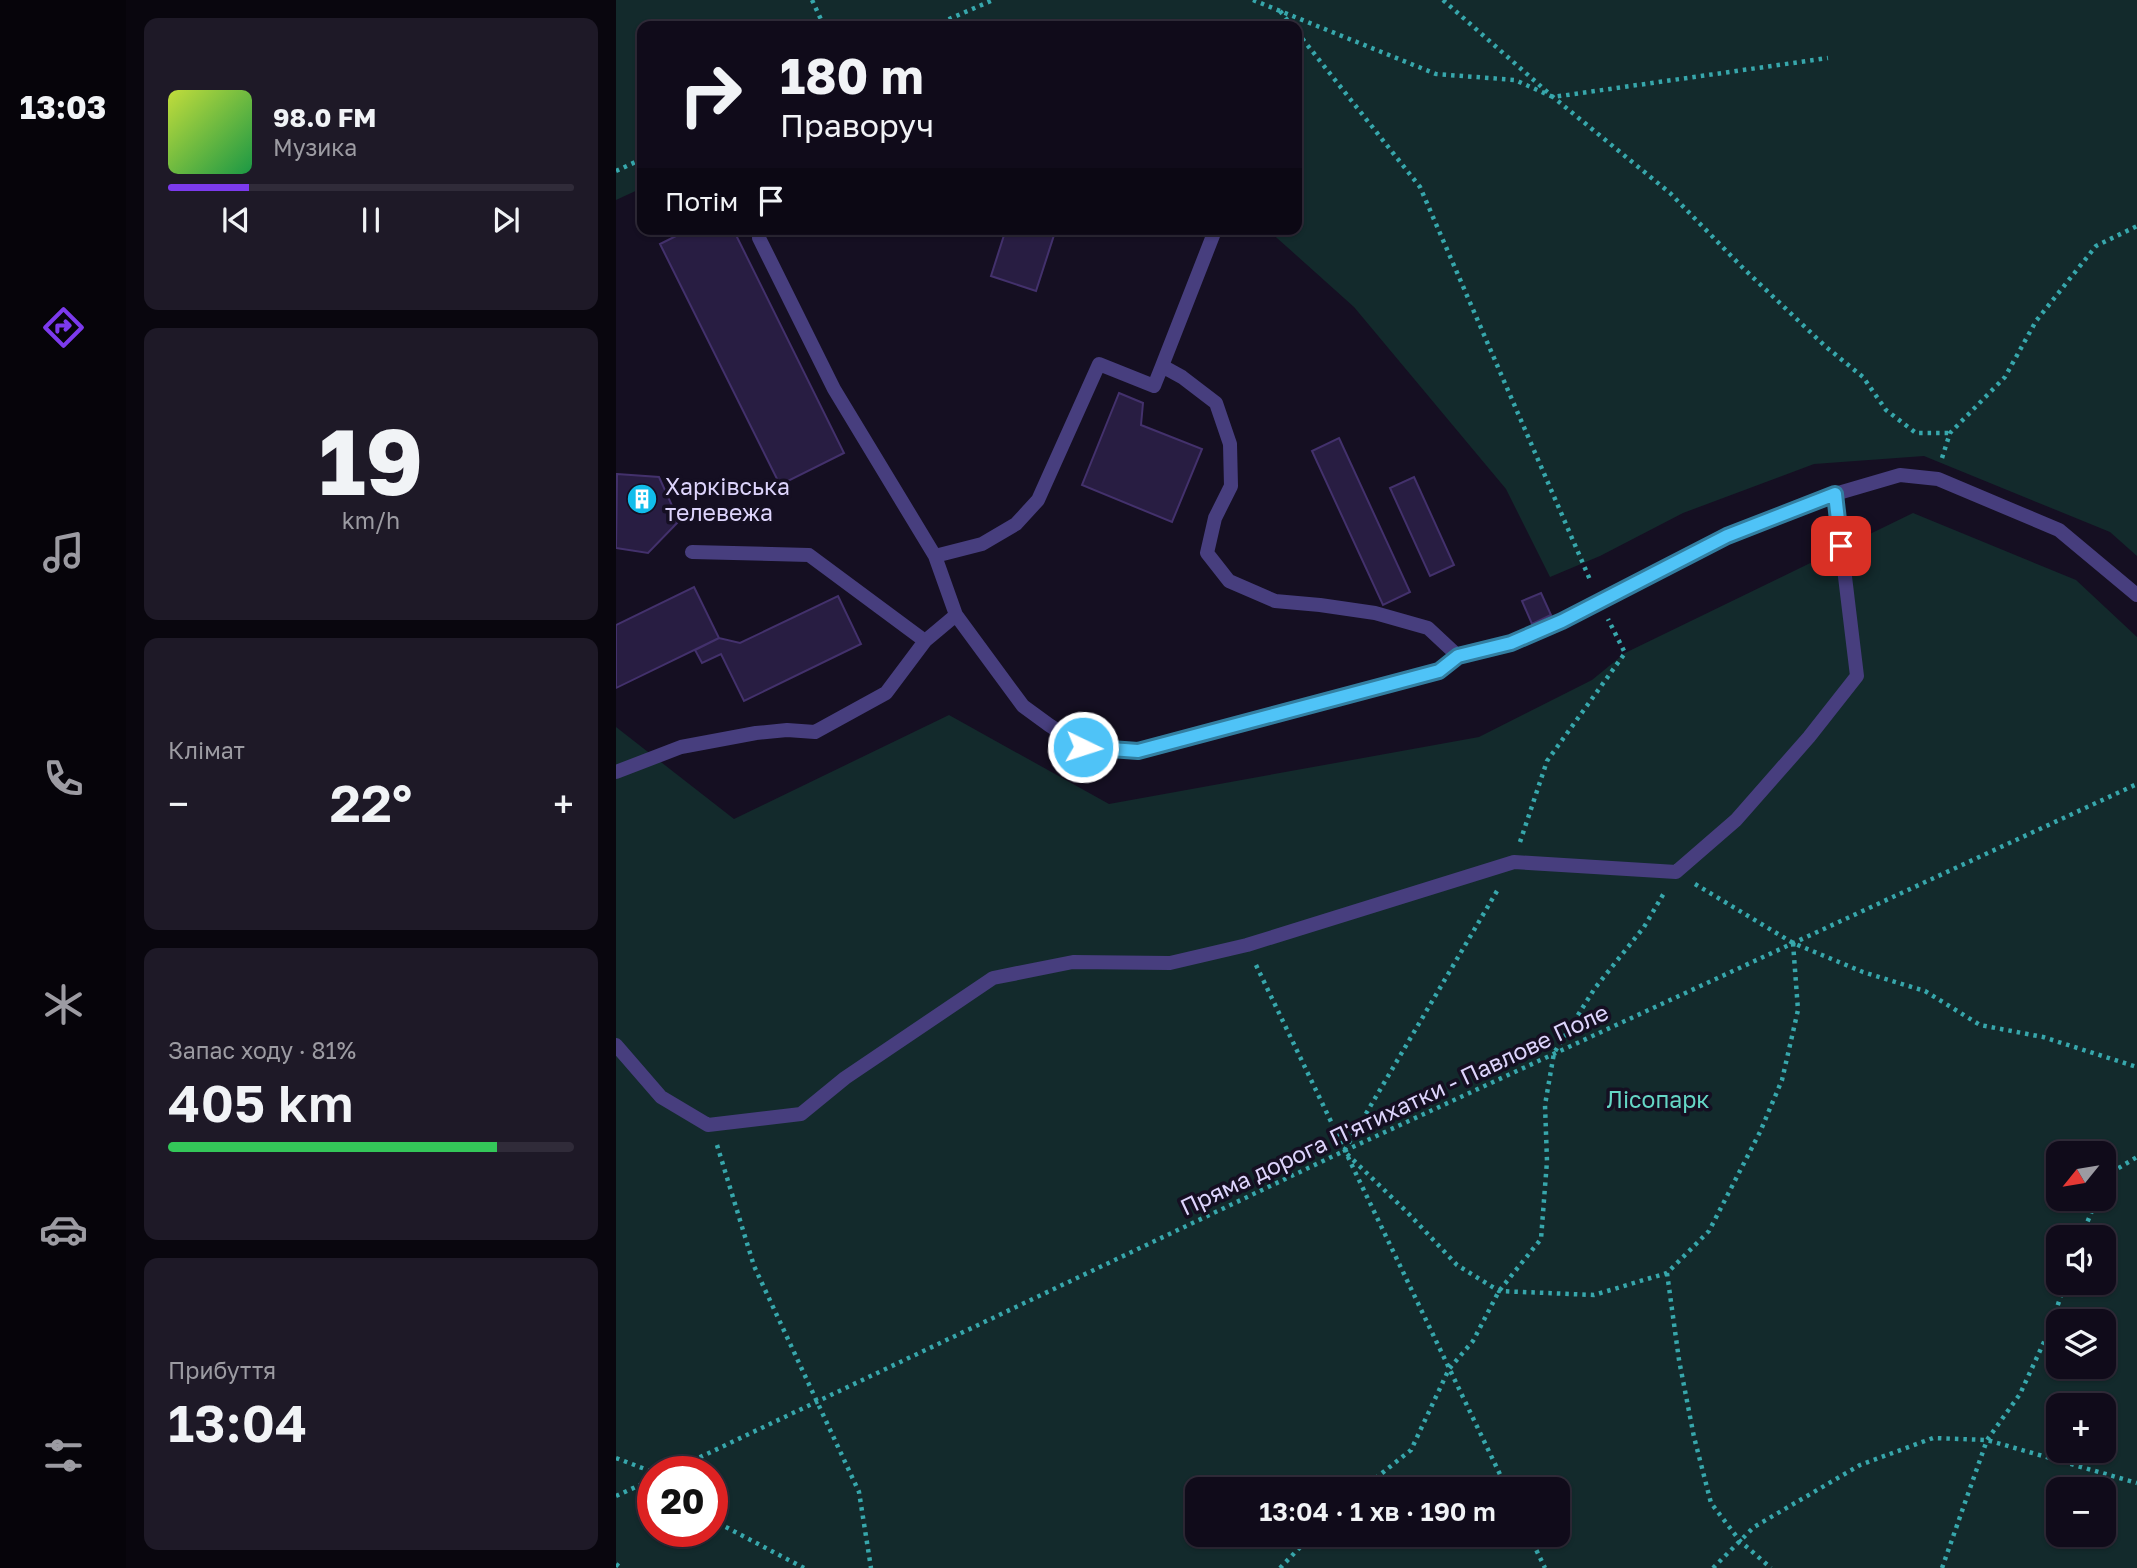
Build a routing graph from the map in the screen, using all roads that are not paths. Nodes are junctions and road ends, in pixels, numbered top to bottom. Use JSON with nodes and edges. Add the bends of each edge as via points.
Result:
{"nodes":[{"id":1,"x":1213,"y":235,"type":"edge"},
{"id":2,"x":759,"y":238,"type":"dead end"},
{"id":3,"x":1162,"y":366,"type":"junction"},
{"id":4,"x":1835,"y":494,"type":"junction"},
{"id":5,"x":692,"y":552,"type":"dead end"},
{"id":6,"x":935,"y":556,"type":"junction"},
{"id":7,"x":2137,"y":596,"type":"edge"},
{"id":8,"x":956,"y":615,"type":"junction"},
{"id":9,"x":925,"y":641,"type":"junction"},
{"id":10,"x":1458,"y":656,"type":"junction"},
{"id":11,"x":616,"y":772,"type":"edge"},
{"id":12,"x":616,"y":1045,"type":"edge"}],
"edges":[{"from":1,"to":3,"type":"lane"},
{"from":2,"to":6,"type":"lane","via":[[834,389]]},
{"from":3,"to":6,"type":"lane","via":[[1154,386],[1099,364],[1038,500],[1016,524],[982,544]]},
{"from":3,"to":10,"type":"lane","via":[[1216,403],[1230,444],[1231,486],[1215,518],[1207,553],[1229,581],[1275,601],[1375,613],[1428,628]]},
{"from":4,"to":7,"type":"lane","via":[[1900,475],[1938,479],[2059,530]]},
{"from":4,"to":10,"type":"lane","via":[[1727,536],[1511,643]]},
{"from":4,"to":12,"type":"lane","via":[[1857,677],[1736,820],[1676,872],[1514,862],[1247,945],[1170,963],[1073,961],[993,978],[845,1078],[801,1114],[708,1125],[661,1097]]},
{"from":5,"to":9,"type":"lane","via":[[809,555]]},
{"from":6,"to":8,"type":"lane"},
{"from":8,"to":9,"type":"lane"},
{"from":8,"to":10,"type":"lane","via":[[1023,706],[1083,747],[1138,751],[1439,671]]},
{"from":9,"to":11,"type":"lane","via":[[886,693],[815,732],[756,733],[681,747]]}]}
